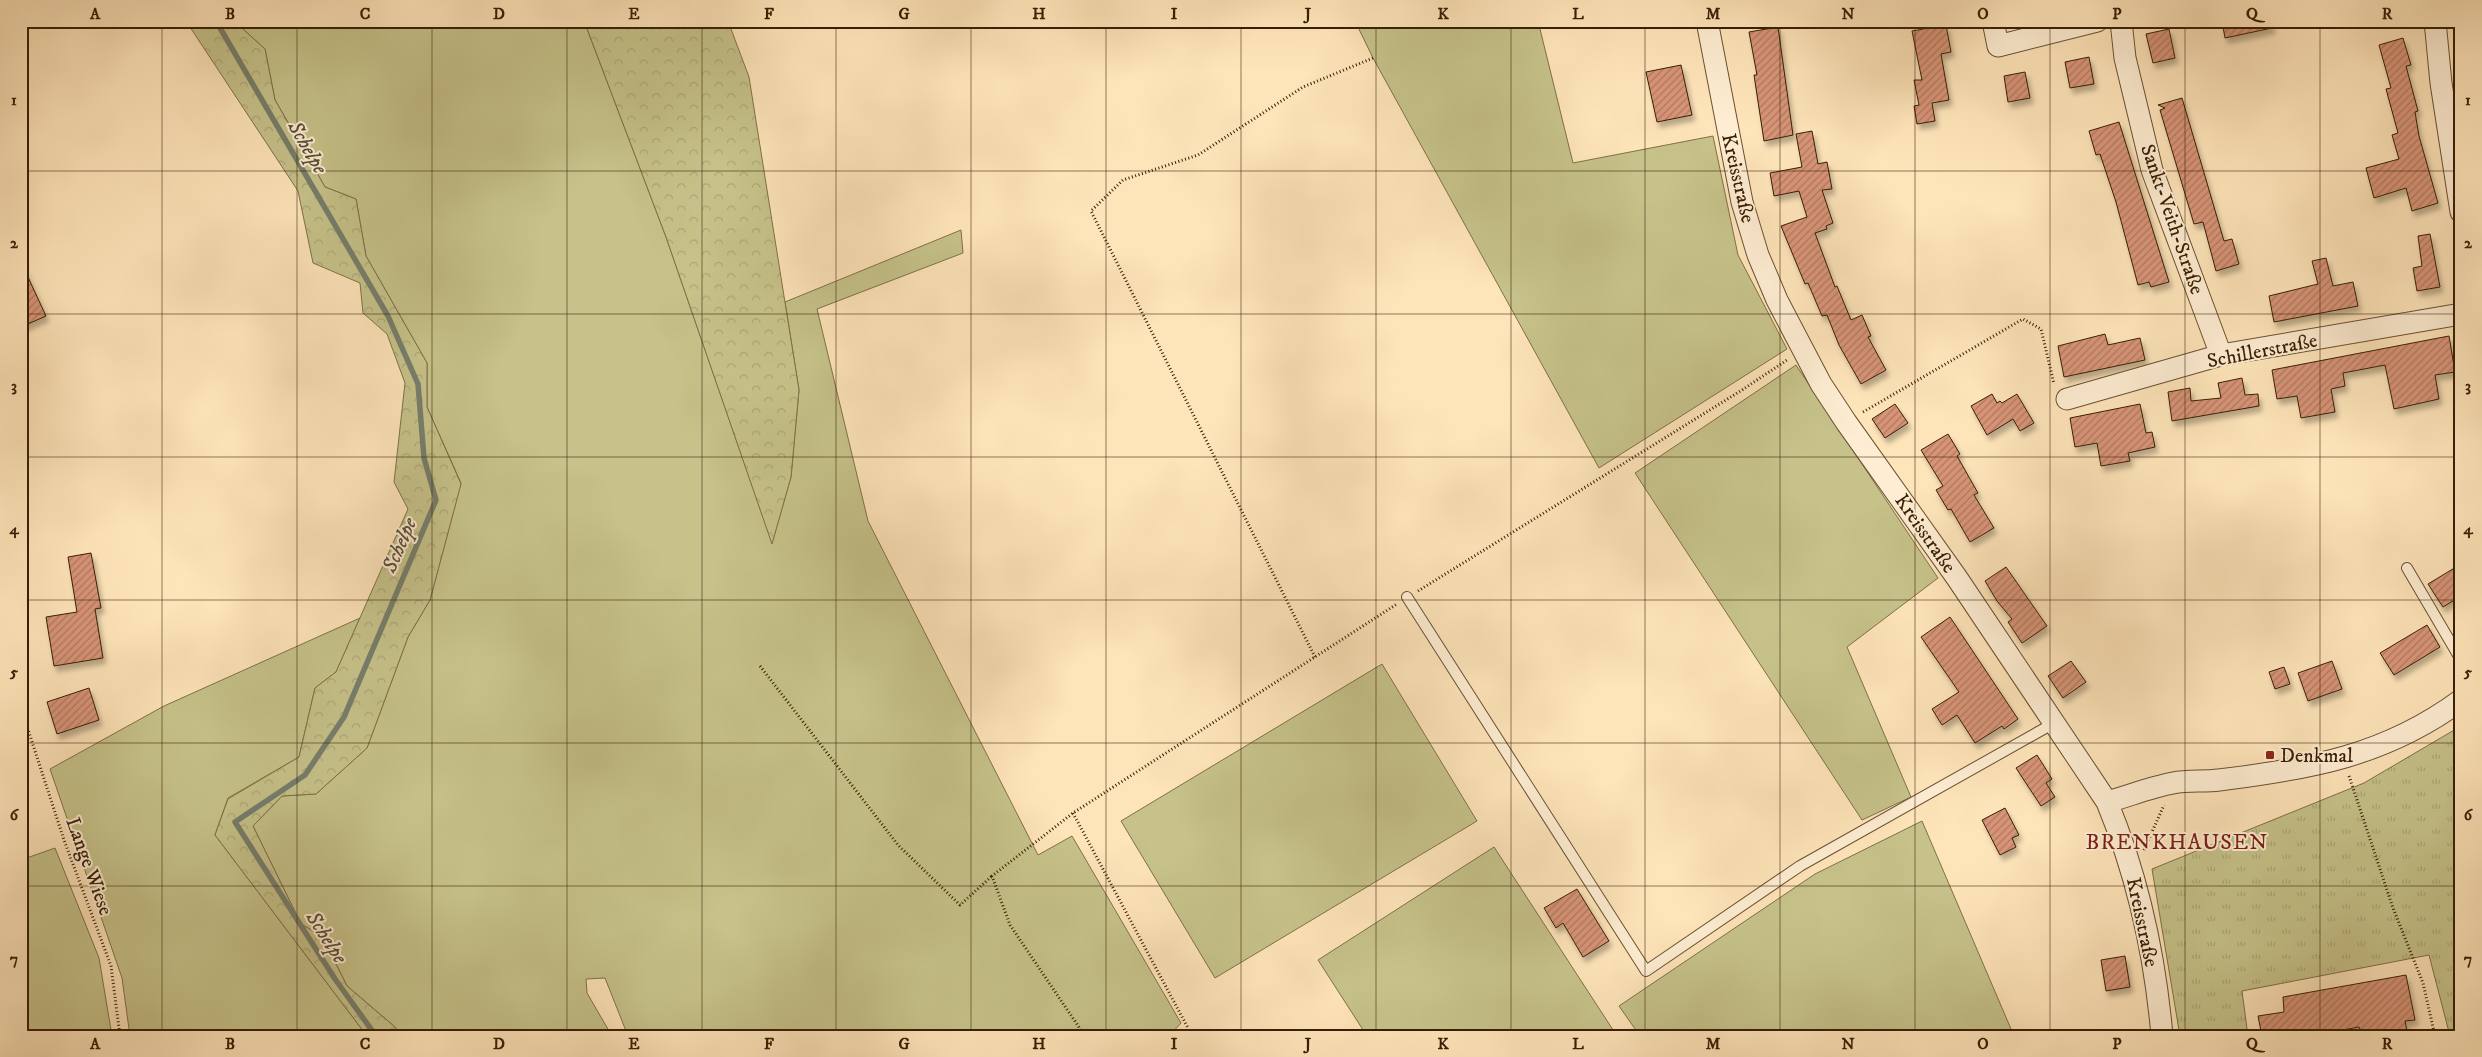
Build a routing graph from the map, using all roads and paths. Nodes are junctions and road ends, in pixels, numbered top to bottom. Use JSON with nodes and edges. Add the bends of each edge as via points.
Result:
{"nodes":[{"id":1,"x":1707,"y":21,"type":"edge"},
{"id":2,"x":1993,"y":21,"type":"edge"},
{"id":3,"x":2097,"y":21,"type":"edge"},
{"id":4,"x":2121,"y":21,"type":"edge"},
{"id":5,"x":2435,"y":21,"type":"edge"},
{"id":6,"x":1373,"y":58,"type":"dead end"},
{"id":7,"x":2461,"y":212,"type":"edge"},
{"id":8,"x":2461,"y":314,"type":"edge"},
{"id":9,"x":1802,"y":350,"type":"junction"},
{"id":10,"x":2221,"y":356,"type":"junction"},
{"id":11,"x":2067,"y":399,"type":"joint"},
{"id":12,"x":1846,"y":422,"type":"junction"},
{"id":13,"x":2407,"y":568,"type":"dead end"},
{"id":14,"x":1408,"y":597,"type":"junction"},
{"id":15,"x":1315,"y":657,"type":"junction"},
{"id":16,"x":2461,"y":660,"type":"edge"},
{"id":17,"x":760,"y":666,"type":"dead end"},
{"id":18,"x":2461,"y":700,"type":"edge"},
{"id":19,"x":21,"y":708,"type":"edge"},
{"id":20,"x":2056,"y":722,"type":"junction"},
{"id":21,"x":2344,"y":759,"type":"junction"},
{"id":22,"x":2174,"y":782,"type":"junction"},
{"id":23,"x":2107,"y":802,"type":"junction"},
{"id":24,"x":1073,"y":813,"type":"junction"},
{"id":25,"x":2130,"y":864,"type":"junction"},
{"id":26,"x":992,"y":876,"type":"junction"},
{"id":27,"x":1188,"y":1028,"type":"dead end"},
{"id":28,"x":120,"y":1036,"type":"edge"},
{"id":29,"x":1085,"y":1036,"type":"edge"},
{"id":30,"x":2162,"y":1036,"type":"edge"},
{"id":31,"x":2435,"y":1036,"type":"edge"}],
"edges":[{"from":1,"to":9,"type":"street","name":"Kreisstraße","via":[[1742,202],[1758,255]]},
{"from":2,"to":3,"type":"street","via":[[1998,46]]},
{"from":4,"to":10,"type":"street","name":"Sankt-Veith-Straße","via":[[2125,58],[2152,170]]},
{"from":5,"to":7,"type":"street","via":[[2440,83]]},
{"from":6,"to":15,"type":"path","via":[[1304,87],[1198,155],[1123,180],[1092,211]]},
{"from":8,"to":10,"type":"street","name":"Schillerstraße"},
{"from":9,"to":12,"type":"street","name":"Kreisstraße"},
{"from":9,"to":14,"type":"path"},
{"from":10,"to":11,"type":"street","name":"Schillerstraße"},
{"from":11,"to":12,"type":"path","via":[[2057,398],[2041,329],[2023,318]]},
{"from":12,"to":20,"type":"street","name":"Kreisstraße"},
{"from":13,"to":16,"type":"lane"},
{"from":14,"to":15,"type":"path"},
{"from":14,"to":20,"type":"lane","via":[[1646,971],[1800,866]]},
{"from":15,"to":24,"type":"path"},
{"from":17,"to":26,"type":"path","via":[[898,845],[960,905]]},
{"from":18,"to":21,"type":"street","via":[[2399,736]]},
{"from":19,"to":28,"type":"path","name":"Lange Wiese","via":[[64,840],[111,966]]},
{"from":20,"to":23,"type":"street","name":"Kreisstraße"},
{"from":21,"to":22,"type":"street","via":[[2297,770],[2208,782]]},
{"from":21,"to":31,"type":"path","via":[[2393,908],[2423,983]]},
{"from":22,"to":23,"type":"street"},
{"from":22,"to":25,"type":"path","via":[[2143,854]]},
{"from":23,"to":25,"type":"street","name":"Kreisstraße"},
{"from":24,"to":26,"type":"path"},
{"from":24,"to":27,"type":"path"},
{"from":25,"to":30,"type":"street","name":"Kreisstraße","via":[[2147,930]]},
{"from":26,"to":29,"type":"path","via":[[1010,925]]}]}
